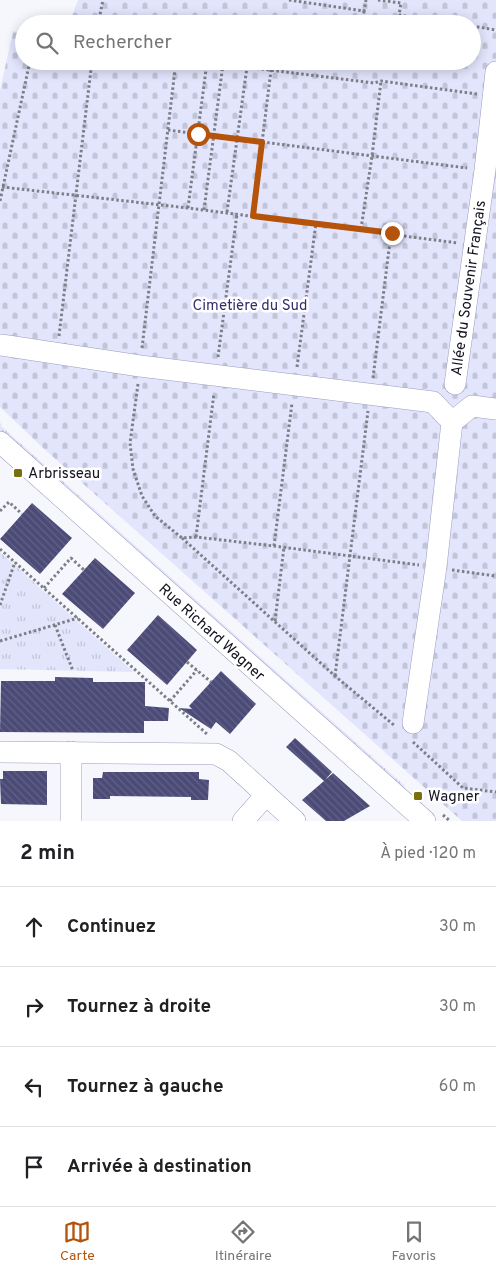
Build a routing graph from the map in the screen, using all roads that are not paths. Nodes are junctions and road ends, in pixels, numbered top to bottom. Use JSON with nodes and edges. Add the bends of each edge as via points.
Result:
{"nodes":[{"id":1,"x":496,"y":72,"type":"edge"},
{"id":2,"x":1,"y":345,"type":"dead end"},
{"id":3,"x":455,"y":384,"type":"junction"},
{"id":4,"x":433,"y":402,"type":"junction"},
{"id":5,"x":472,"y":406,"type":"junction"},
{"id":6,"x":496,"y":409,"type":"edge"},
{"id":7,"x":452,"y":422,"type":"junction"},
{"id":8,"x":0,"y":442,"type":"edge"},
{"id":9,"x":411,"y":731,"type":"road end"},
{"id":10,"x":0,"y":752,"type":"edge"},
{"id":11,"x":71,"y":752,"type":"junction"},
{"id":12,"x":266,"y":795,"type":"junction"},
{"id":13,"x":71,"y":821,"type":"edge"},
{"id":14,"x":243,"y":821,"type":"edge"},
{"id":15,"x":295,"y":821,"type":"edge"},
{"id":16,"x":425,"y":821,"type":"edge"}],
"edges":[{"from":1,"to":3,"type":"street","name":"Allée du Souvenir Français"},
{"from":2,"to":4,"type":"street","via":[[140,366]]},
{"from":3,"to":4,"type":"street"},
{"from":3,"to":5,"type":"street"},
{"from":4,"to":7,"type":"street"},
{"from":5,"to":6,"type":"street"},
{"from":5,"to":7,"type":"street"},
{"from":7,"to":9,"type":"street","via":[[436,567]]},
{"from":8,"to":16,"type":"street","name":"Rue Richard Wagner"},
{"from":10,"to":11,"type":"street"},
{"from":11,"to":12,"type":"street","via":[[216,754],[229,760]]},
{"from":11,"to":13,"type":"street"},
{"from":12,"to":14,"type":"street"},
{"from":12,"to":15,"type":"street"}]}
